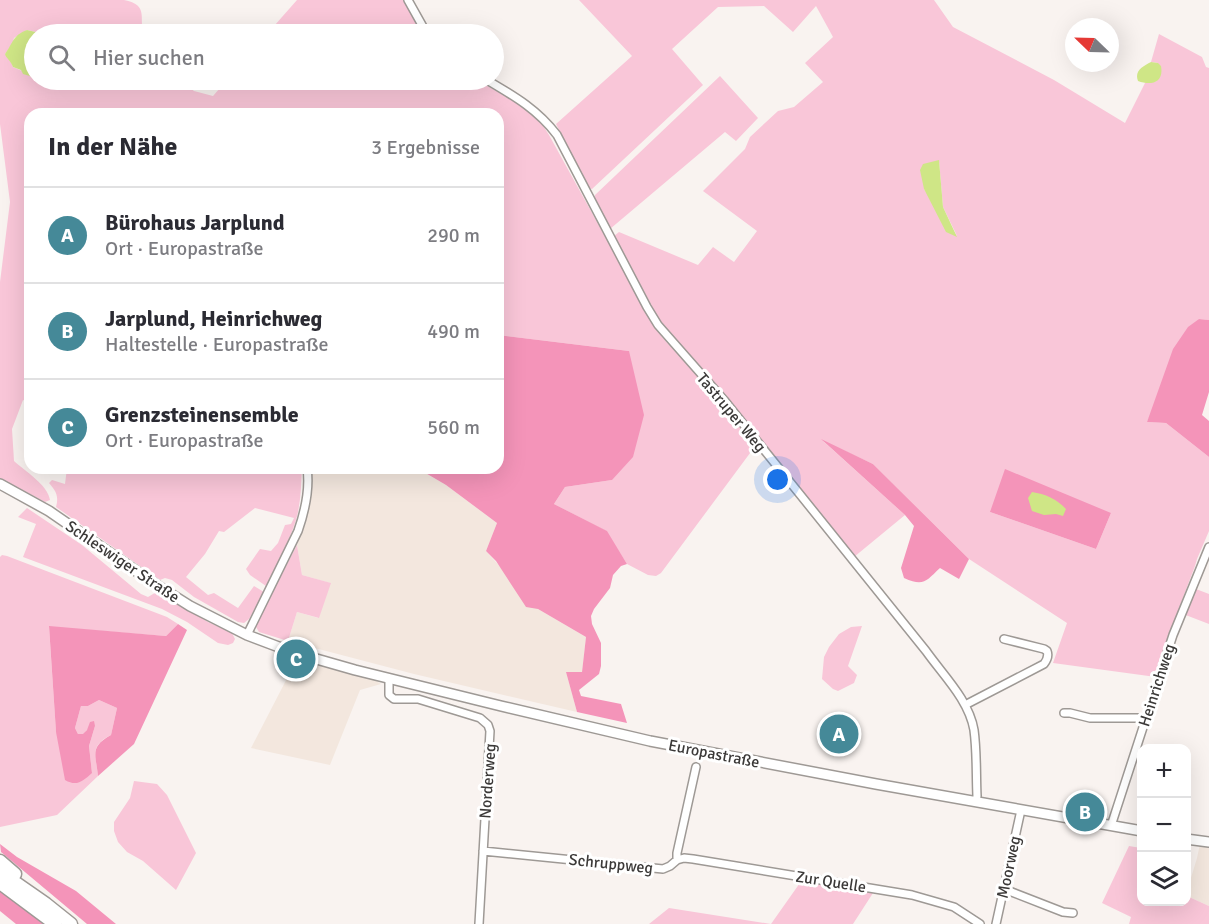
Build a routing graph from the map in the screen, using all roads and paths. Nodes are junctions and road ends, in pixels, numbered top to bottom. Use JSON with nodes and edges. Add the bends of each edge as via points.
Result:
{"nodes":[{"id":1,"x":408,"y":0,"type":"edge"},
{"id":2,"x":421,"y":24,"type":"edge"},
{"id":3,"x":503,"y":90,"type":"edge"},
{"id":4,"x":308,"y":474,"type":"edge"},
{"id":5,"x":0,"y":484,"type":"edge"},
{"id":6,"x":1209,"y":547,"type":"edge"},
{"id":7,"x":247,"y":635,"type":"junction"},
{"id":8,"x":1004,"y":639,"type":"dead end"},
{"id":9,"x":292,"y":652,"type":"joint"},
{"id":10,"x":389,"y":679,"type":"junction"},
{"id":11,"x":965,"y":705,"type":"junction"},
{"id":12,"x":1064,"y":713,"type":"dead end"},
{"id":13,"x":1146,"y":720,"type":"junction"},
{"id":14,"x":696,"y":767,"type":"dead end"},
{"id":15,"x":976,"y":802,"type":"junction"},
{"id":16,"x":1021,"y":810,"type":"junction"},
{"id":17,"x":1111,"y":826,"type":"junction"},
{"id":18,"x":1137,"y":830,"type":"edge"},
{"id":19,"x":1191,"y":840,"type":"edge"},
{"id":20,"x":1209,"y":842,"type":"edge"},
{"id":21,"x":483,"y":851,"type":"junction"},
{"id":22,"x":677,"y":860,"type":"junction"},
{"id":23,"x":0,"y":861,"type":"edge"},
{"id":24,"x":0,"y":872,"type":"edge"},
{"id":25,"x":0,"y":883,"type":"edge"},
{"id":26,"x":1004,"y":889,"type":"junction"},
{"id":27,"x":46,"y":904,"type":"junction"},
{"id":28,"x":1073,"y":913,"type":"dead end"},
{"id":29,"x":55,"y":924,"type":"edge"},
{"id":30,"x":71,"y":924,"type":"edge"},
{"id":31,"x":479,"y":924,"type":"edge"},
{"id":32,"x":980,"y":924,"type":"edge"},
{"id":33,"x":996,"y":924,"type":"edge"}],
"edges":[{"from":1,"to":2,"type":"street"},
{"from":3,"to":11,"type":"street","name":"Tastruper Weg","via":[[532,108],[557,135],[658,325],[731,409]]},
{"from":4,"to":7,"type":"street","via":[[298,531]]},
{"from":5,"to":7,"type":"main road","name":"Schleswiger Straße","via":[[49,511],[190,606]]},
{"from":6,"to":13,"type":"street","name":"Heinrichweg","via":[[1173,635]]},
{"from":7,"to":9,"type":"main road","name":"Schleswiger Straße"},
{"from":8,"to":11,"type":"street","via":[[1044,649],[1048,654],[1044,664]]},
{"from":9,"to":10,"type":"main road","name":"Europastraße"},
{"from":10,"to":15,"type":"main road","name":"Europastraße","via":[[650,741]]},
{"from":10,"to":21,"type":"street","name":"Norderweg","via":[[389,695],[394,699],[426,701],[480,718],[488,725]]},
{"from":11,"to":15,"type":"street","name":"Tastruper Weg","via":[[974,729]]},
{"from":12,"to":13,"type":"street"},
{"from":13,"to":17,"type":"street","name":"Heinrichweg"},
{"from":14,"to":22,"type":"street","name":"Schruppweg"},
{"from":15,"to":16,"type":"main road","name":"Europastraße"},
{"from":16,"to":17,"type":"main road","name":"Europastraße"},
{"from":16,"to":26,"type":"street","name":"Moorweg"},
{"from":17,"to":18,"type":"main road","name":"Europastraße"},
{"from":19,"to":20,"type":"main road"},
{"from":21,"to":22,"type":"street","name":"Schruppweg","via":[[663,868]]},
{"from":21,"to":31,"type":"street","name":"Norderweg"},
{"from":22,"to":32,"type":"street","name":"Zur Quelle","via":[[693,859],[912,895],[954,908]]},
{"from":23,"to":27,"type":"highway"},
{"from":24,"to":27,"type":"highway"},
{"from":25,"to":29,"type":"highway"},
{"from":26,"to":28,"type":"street"},
{"from":26,"to":33,"type":"street","name":"Moorweg"},
{"from":27,"to":30,"type":"highway"}]}
